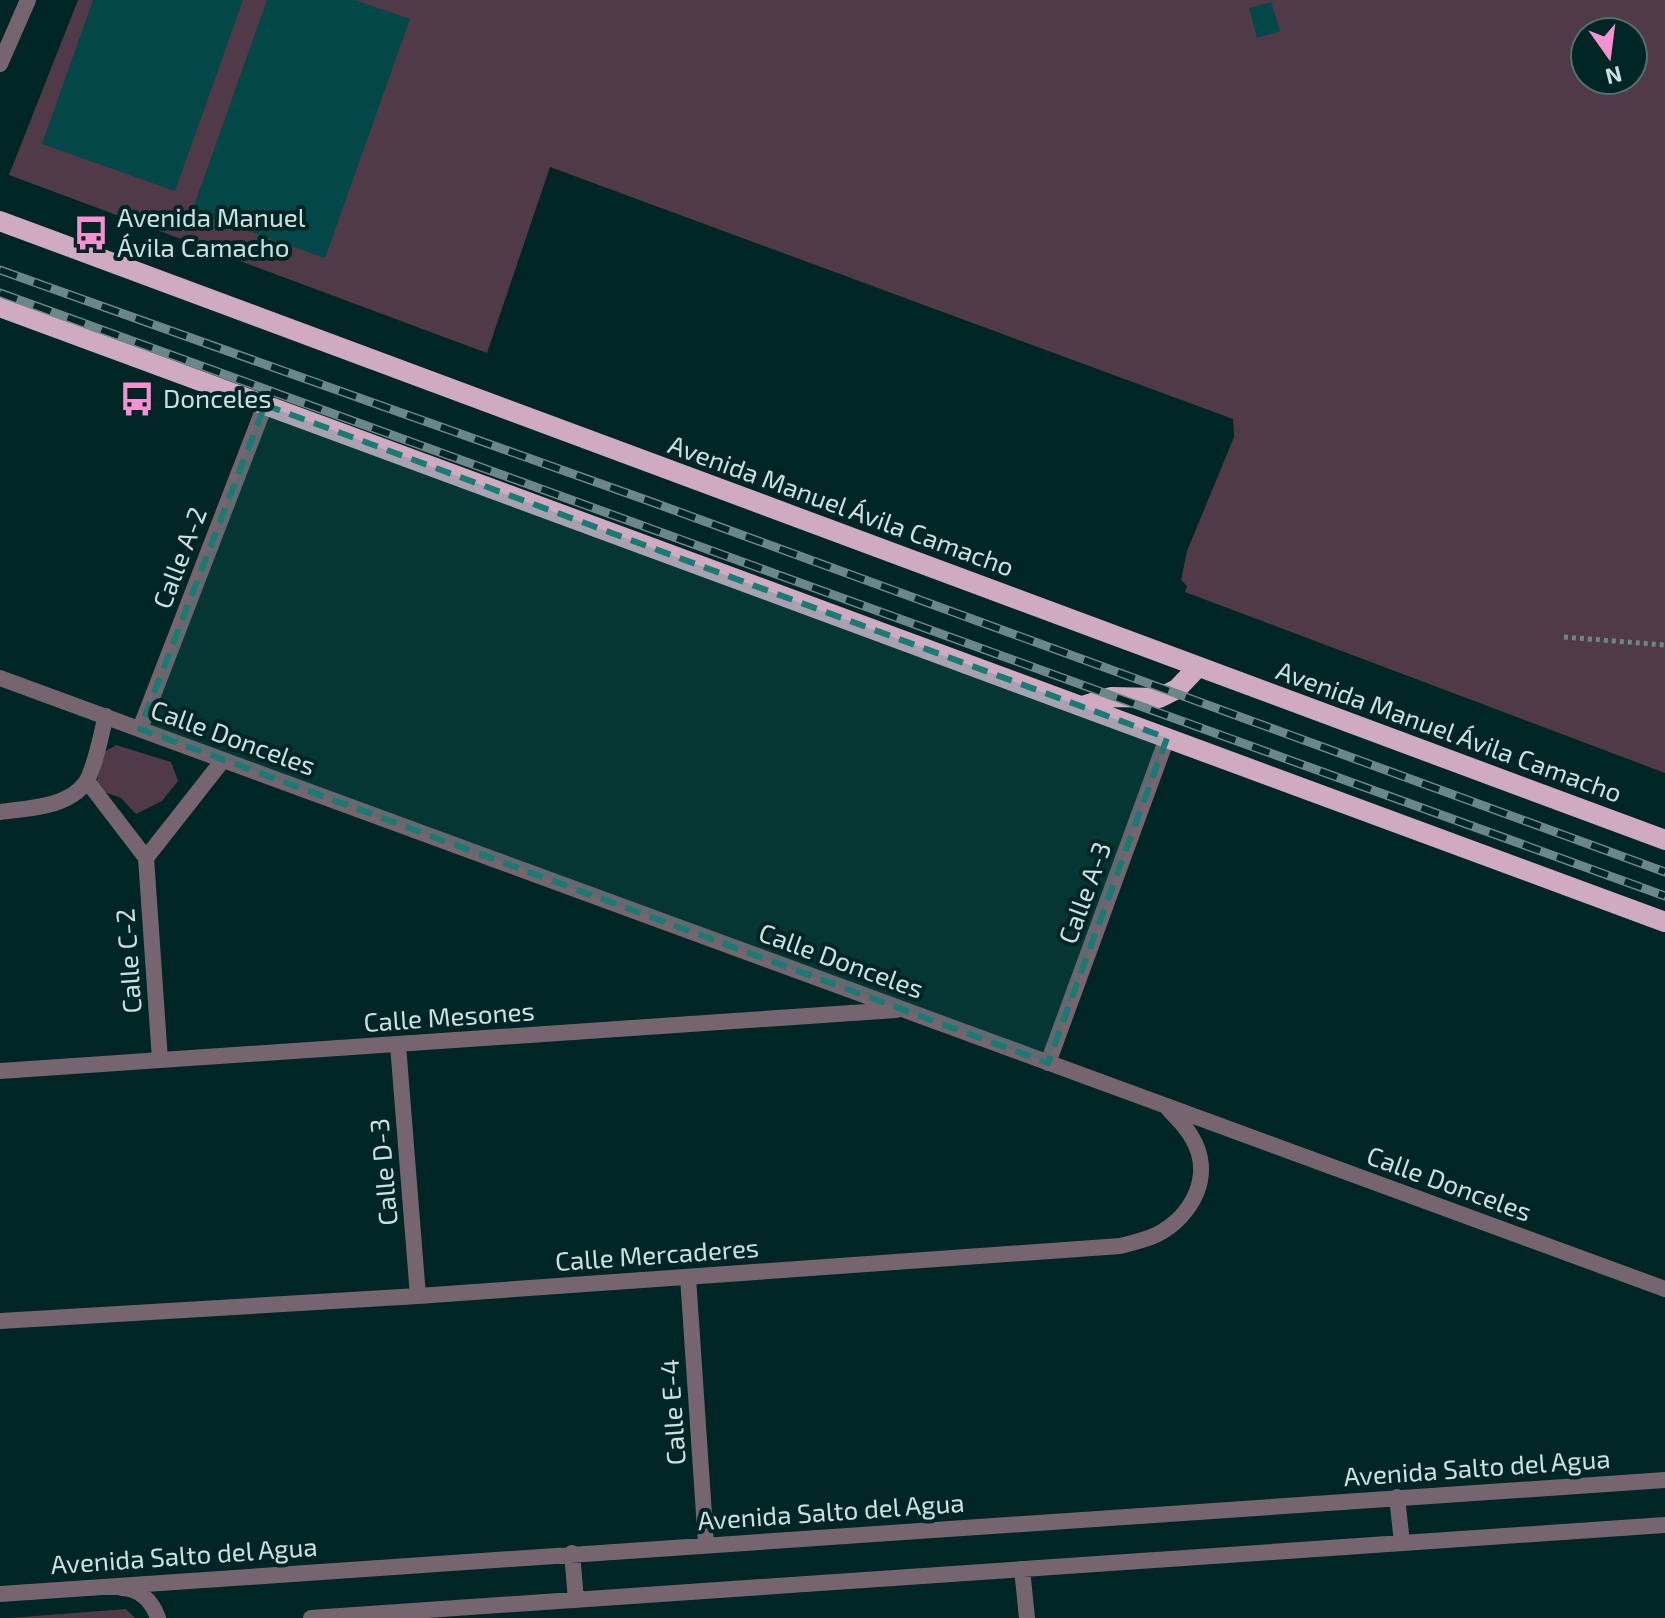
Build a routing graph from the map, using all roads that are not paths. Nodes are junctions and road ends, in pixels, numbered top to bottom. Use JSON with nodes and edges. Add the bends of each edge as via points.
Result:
{"nodes":[{"id":1,"x":28,"y":0,"type":"edge"},
{"id":2,"x":0,"y":64,"type":"edge"},
{"id":3,"x":0,"y":221,"type":"edge"},
{"id":4,"x":0,"y":307,"type":"edge"},
{"id":5,"x":265,"y":405,"type":"junction"},
{"id":6,"x":1198,"y":667,"type":"junction"},
{"id":7,"x":0,"y":678,"type":"edge"},
{"id":8,"x":1082,"y":706,"type":"junction"},
{"id":9,"x":106,"y":716,"type":"junction"},
{"id":10,"x":140,"y":729,"type":"junction"},
{"id":11,"x":1167,"y":738,"type":"junction"},
{"id":12,"x":223,"y":760,"type":"junction"},
{"id":13,"x":87,"y":781,"type":"junction"},
{"id":14,"x":0,"y":812,"type":"edge"},
{"id":15,"x":1665,"y":840,"type":"edge"},
{"id":16,"x":146,"y":858,"type":"junction"},
{"id":17,"x":1665,"y":922,"type":"edge"},
{"id":18,"x":902,"y":1009,"type":"junction"},
{"id":19,"x":398,"y":1045,"type":"junction"},
{"id":20,"x":160,"y":1060,"type":"junction"},
{"id":21,"x":1048,"y":1063,"type":"junction"},
{"id":22,"x":0,"y":1071,"type":"edge"},
{"id":23,"x":1166,"y":1106,"type":"junction"},
{"id":24,"x":688,"y":1277,"type":"junction"},
{"id":25,"x":1665,"y":1289,"type":"edge"},
{"id":26,"x":418,"y":1296,"type":"junction"},
{"id":27,"x":0,"y":1321,"type":"edge"},
{"id":28,"x":1665,"y":1480,"type":"edge"},
{"id":29,"x":1397,"y":1497,"type":"junction"},
{"id":30,"x":1665,"y":1525,"type":"edge"},
{"id":31,"x":1402,"y":1543,"type":"junction"},
{"id":32,"x":706,"y":1544,"type":"junction"},
{"id":33,"x":572,"y":1553,"type":"junction"},
{"id":34,"x":1022,"y":1569,"type":"junction"},
{"id":35,"x":104,"y":1586,"type":"junction"},
{"id":36,"x":0,"y":1594,"type":"edge"},
{"id":37,"x":576,"y":1600,"type":"junction"},
{"id":38,"x":158,"y":1618,"type":"edge"},
{"id":39,"x":311,"y":1618,"type":"edge"},
{"id":40,"x":1027,"y":1618,"type":"edge"}],
"edges":[{"from":1,"to":2,"type":"street"},
{"from":3,"to":6,"type":"main road","name":"Avenida Manuel Ávila Camacho"},
{"from":4,"to":5,"type":"main road"},
{"from":5,"to":8,"type":"main road"},
{"from":5,"to":10,"type":"street","name":"Calle A-2"},
{"from":6,"to":8,"type":"main road","via":[[1177,689],[1159,698],[1111,697]]},
{"from":6,"to":15,"type":"main road","name":"Avenida Manuel Ávila Camacho"},
{"from":7,"to":9,"type":"street","name":"Calle Donceles"},
{"from":8,"to":11,"type":"main road"},
{"from":9,"to":10,"type":"street","name":"Calle Donceles"},
{"from":9,"to":13,"type":"street"},
{"from":10,"to":12,"type":"street","name":"Calle Donceles"},
{"from":11,"to":17,"type":"main road"},
{"from":11,"to":21,"type":"street","name":"Calle A-3"},
{"from":12,"to":16,"type":"street"},
{"from":12,"to":18,"type":"street","name":"Calle Donceles"},
{"from":13,"to":14,"type":"street","via":[[55,803]]},
{"from":13,"to":16,"type":"street"},
{"from":16,"to":20,"type":"street","name":"Calle C-2"},
{"from":18,"to":19,"type":"street","name":"Calle Mesones"},
{"from":18,"to":21,"type":"street","name":"Calle Donceles"},
{"from":19,"to":20,"type":"street","name":"Calle Mesones"},
{"from":19,"to":26,"type":"street","name":"Calle D-3"},
{"from":20,"to":22,"type":"street","name":"Calle Mesones"},
{"from":21,"to":23,"type":"street","name":"Calle Donceles"},
{"from":23,"to":24,"type":"street","name":"Calle Mercaderes","via":[[1191,1136],[1201,1159],[1201,1180],[1181,1219],[1155,1236],[1120,1246]]},
{"from":23,"to":25,"type":"street","name":"Calle Donceles"},
{"from":24,"to":26,"type":"street","name":"Calle Mercaderes"},
{"from":24,"to":32,"type":"street","name":"Calle E-4"},
{"from":26,"to":27,"type":"street","name":"Calle Mercaderes"},
{"from":28,"to":29,"type":"street","name":"Avenida Salto del Agua"},
{"from":29,"to":31,"type":"street"},
{"from":29,"to":32,"type":"street","name":"Avenida Salto del Agua"},
{"from":30,"to":31,"type":"street"},
{"from":31,"to":34,"type":"street"},
{"from":32,"to":33,"type":"street","name":"Avenida Salto del Agua"},
{"from":33,"to":35,"type":"street","name":"Avenida Salto del Agua"},
{"from":33,"to":37,"type":"street"},
{"from":34,"to":37,"type":"street"},
{"from":34,"to":40,"type":"street"},
{"from":35,"to":36,"type":"street","name":"Avenida Salto del Agua"},
{"from":35,"to":38,"type":"street","via":[[141,1594]]},
{"from":37,"to":39,"type":"street"}]}
